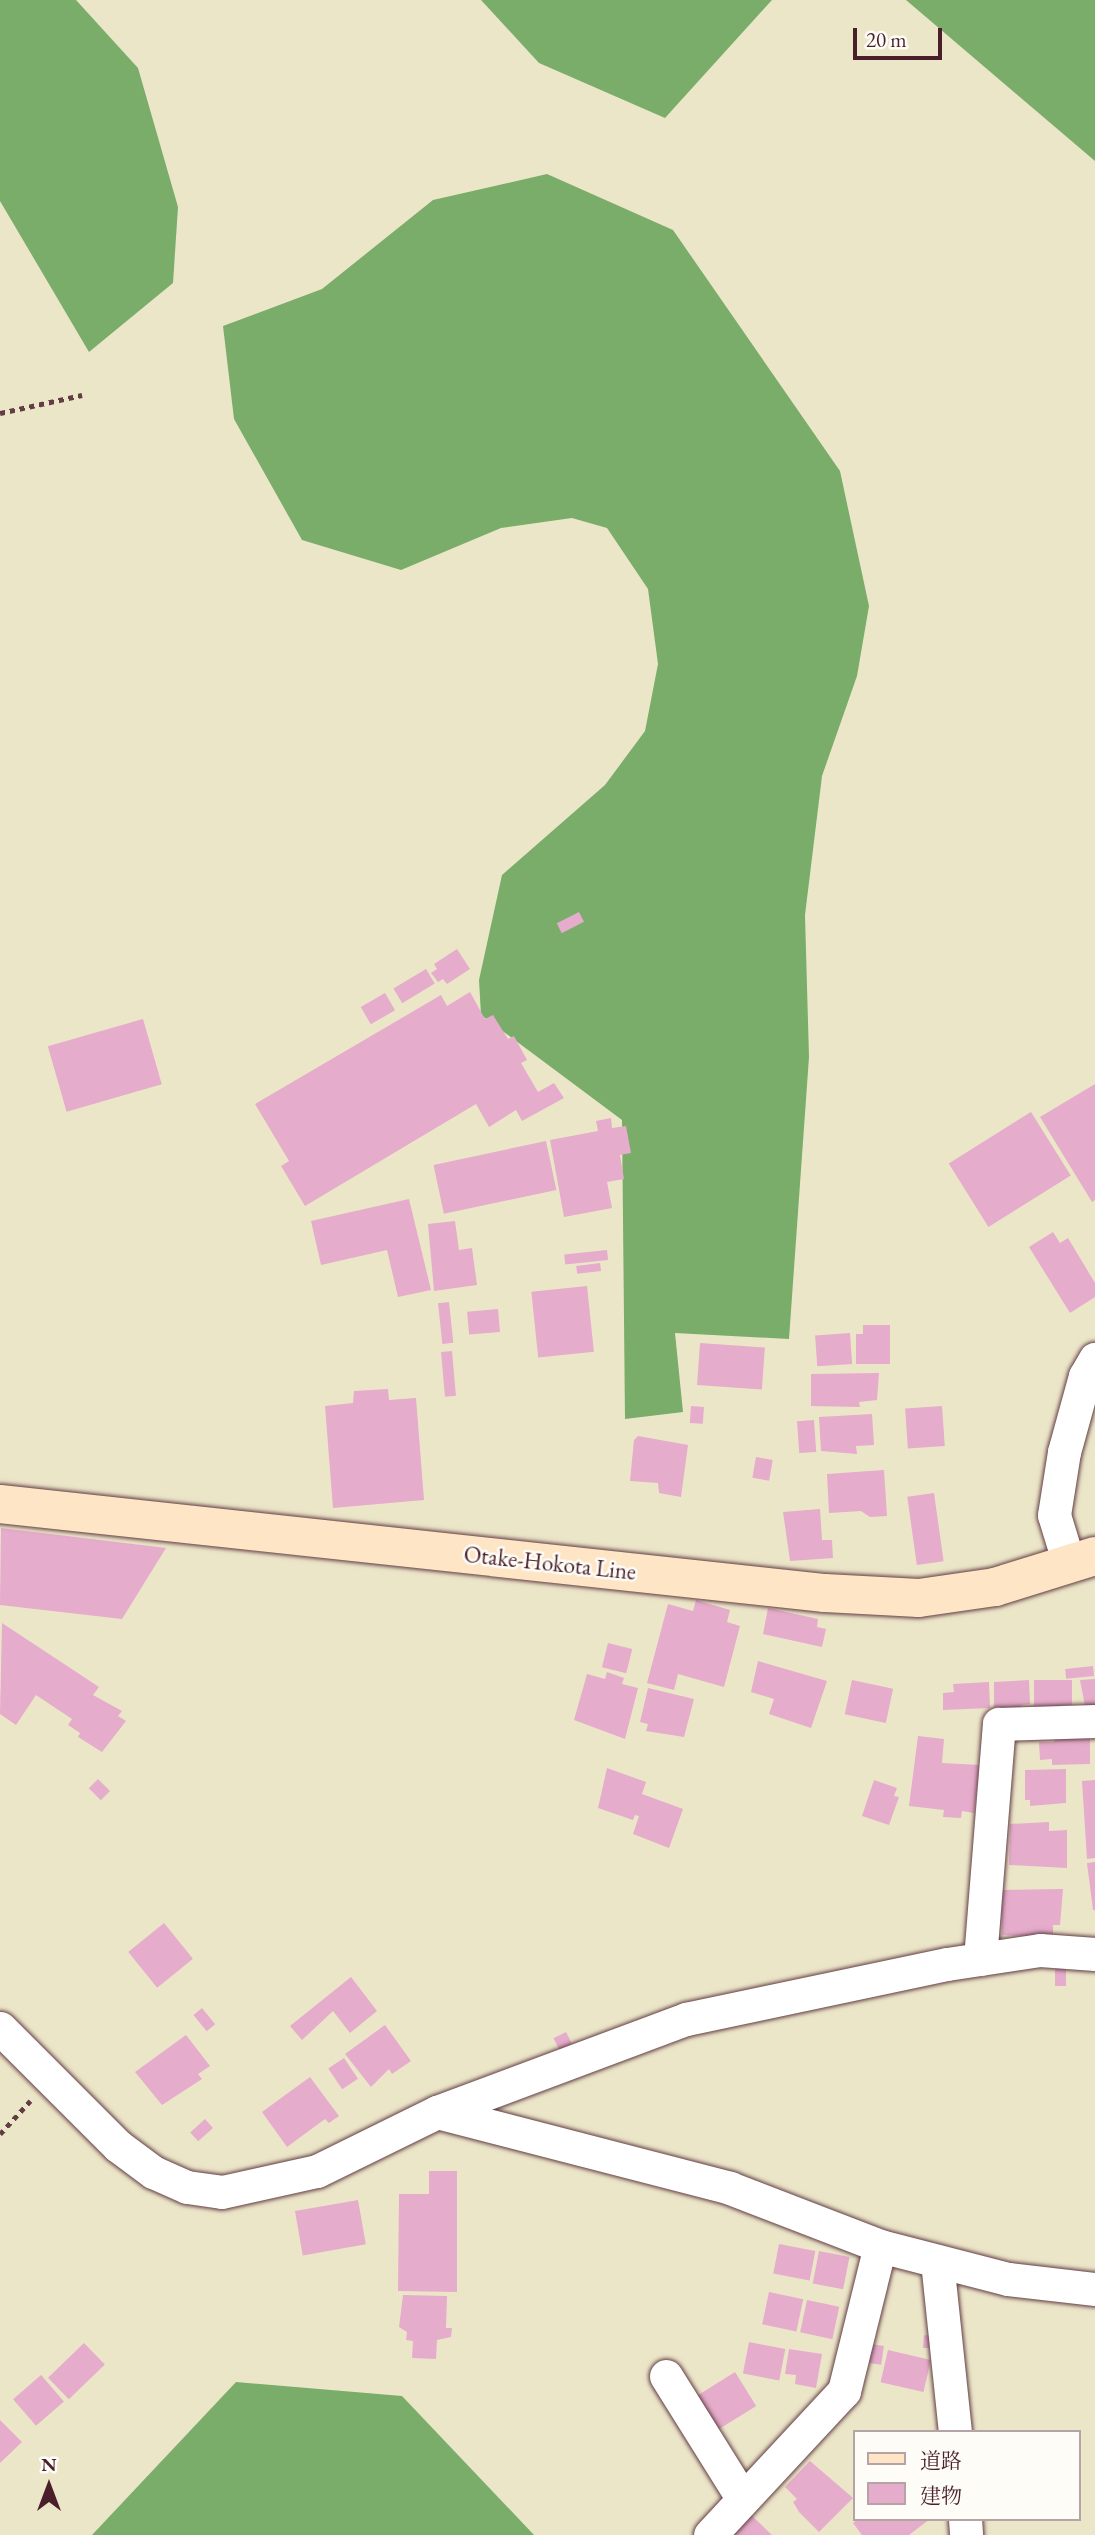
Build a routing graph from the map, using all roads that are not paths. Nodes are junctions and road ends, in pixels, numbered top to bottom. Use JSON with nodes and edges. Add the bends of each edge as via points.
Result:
{"nodes":[{"id":1,"x":1095,"y":1359,"type":"edge"},
{"id":2,"x":0,"y":1504,"type":"edge"},
{"id":3,"x":1082,"y":1560,"type":"edge"},
{"id":4,"x":1095,"y":1721,"type":"edge"},
{"id":5,"x":1095,"y":1954,"type":"edge"},
{"id":6,"x":981,"y":1959,"type":"junction"},
{"id":7,"x":0,"y":2028,"type":"edge"},
{"id":8,"x":436,"y":2112,"type":"junction"},
{"id":9,"x":880,"y":2246,"type":"junction"},
{"id":10,"x":937,"y":2261,"type":"junction"},
{"id":11,"x":1095,"y":2289,"type":"edge"},
{"id":12,"x":666,"y":2376,"type":"dead end"},
{"id":13,"x":955,"y":2430,"type":"edge"},
{"id":14,"x":743,"y":2499,"type":"junction"},
{"id":15,"x":710,"y":2535,"type":"edge"}],
"edges":[{"from":1,"to":3,"type":"street","via":[[1085,1376],[1064,1452],[1054,1515]]},
{"from":2,"to":3,"type":"main road","name":"Otake-Hokota Line","via":[[825,1594],[919,1598],[995,1587]]},
{"from":4,"to":6,"type":"street","via":[[999,1724]]},
{"from":5,"to":6,"type":"street","via":[[1040,1950]]},
{"from":6,"to":8,"type":"street","via":[[686,2019]]},
{"from":7,"to":8,"type":"street","via":[[118,2146],[153,2172],[187,2187],[222,2192],[317,2171]]},
{"from":8,"to":9,"type":"street","via":[[730,2188]]},
{"from":9,"to":10,"type":"street"},
{"from":9,"to":14,"type":"street","via":[[844,2391]]},
{"from":10,"to":11,"type":"street","via":[[1009,2279]]},
{"from":10,"to":13,"type":"street"},
{"from":12,"to":14,"type":"street"},
{"from":14,"to":15,"type":"street"}]}
